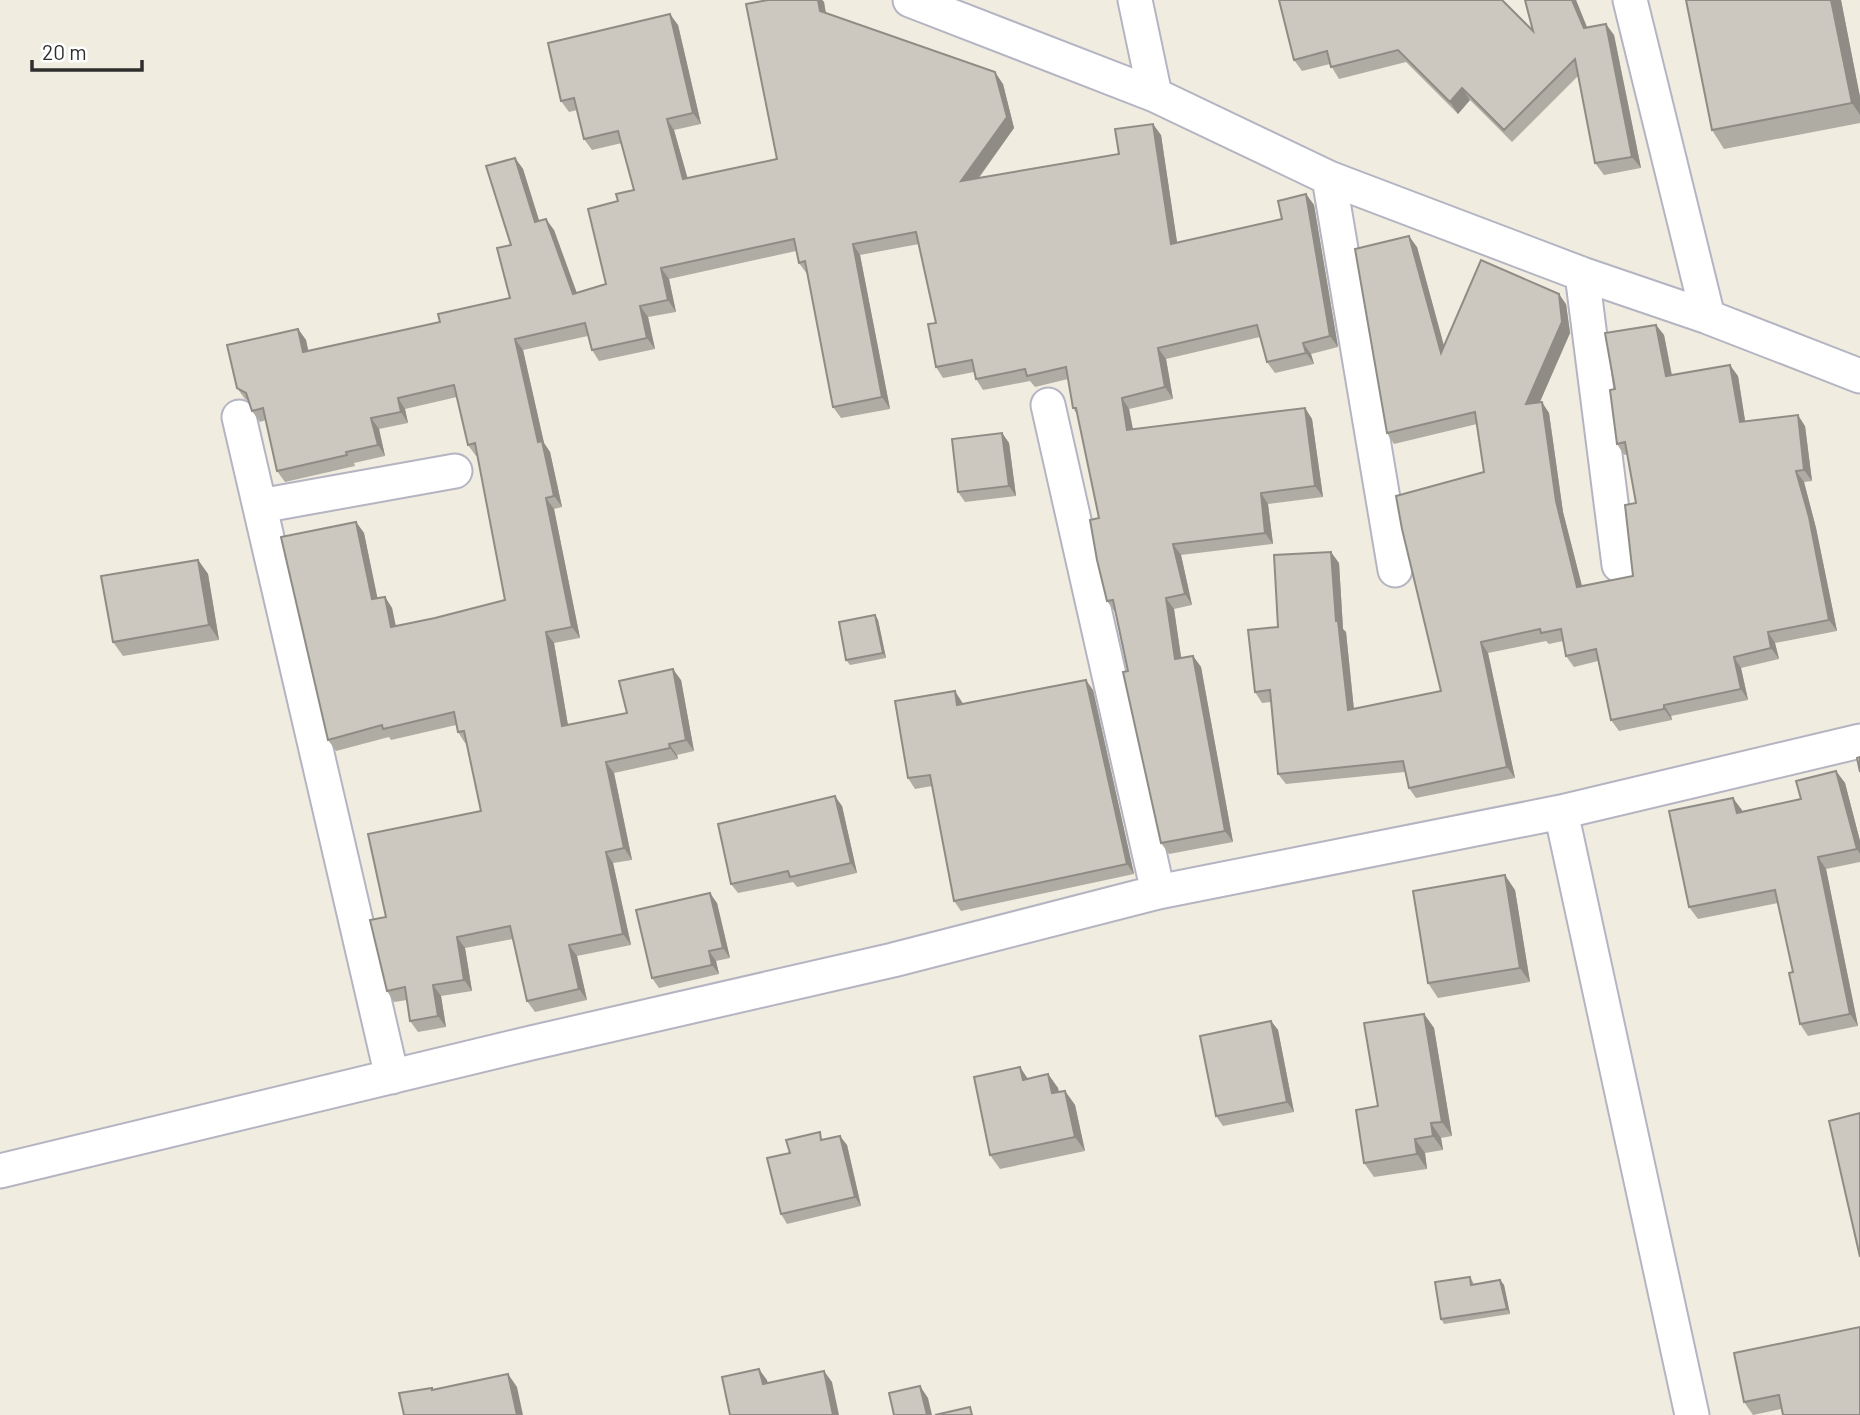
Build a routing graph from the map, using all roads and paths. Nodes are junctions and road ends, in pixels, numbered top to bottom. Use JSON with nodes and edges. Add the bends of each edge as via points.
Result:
{"nodes":[{"id":1,"x":910,"y":0,"type":"edge"},
{"id":2,"x":1135,"y":0,"type":"edge"},
{"id":3,"x":1630,"y":0,"type":"edge"},
{"id":4,"x":1155,"y":95,"type":"junction"},
{"id":5,"x":1329,"y":178,"type":"junction"},
{"id":6,"x":1582,"y":274,"type":"junction"},
{"id":7,"x":1709,"y":317,"type":"junction"},
{"id":8,"x":1860,"y":376,"type":"edge"},
{"id":9,"x":1048,"y":405,"type":"dead end"},
{"id":10,"x":239,"y":417,"type":"dead end"},
{"id":11,"x":455,"y":471,"type":"dead end"},
{"id":12,"x":260,"y":506,"type":"junction"},
{"id":13,"x":1619,"y":565,"type":"dead end"},
{"id":14,"x":1395,"y":570,"type":"dead end"},
{"id":15,"x":1860,"y":741,"type":"edge"},
{"id":16,"x":1561,"y":812,"type":"junction"},
{"id":17,"x":1158,"y":892,"type":"junction"},
{"id":18,"x":392,"y":1077,"type":"junction"},
{"id":19,"x":0,"y":1171,"type":"edge"},
{"id":20,"x":1692,"y":1415,"type":"edge"}],
"edges":[{"from":1,"to":4,"type":"street"},
{"from":2,"to":4,"type":"street"},
{"from":3,"to":7,"type":"street"},
{"from":4,"to":5,"type":"street"},
{"from":5,"to":6,"type":"street"},
{"from":5,"to":14,"type":"street"},
{"from":6,"to":7,"type":"street"},
{"from":6,"to":13,"type":"street"},
{"from":7,"to":8,"type":"street"},
{"from":9,"to":17,"type":"street"},
{"from":10,"to":12,"type":"street"},
{"from":11,"to":12,"type":"street"},
{"from":12,"to":18,"type":"street"},
{"from":15,"to":16,"type":"street"},
{"from":16,"to":17,"type":"street"},
{"from":16,"to":20,"type":"street"},
{"from":17,"to":18,"type":"street","via":[[893,960]]},
{"from":18,"to":19,"type":"street"}]}
